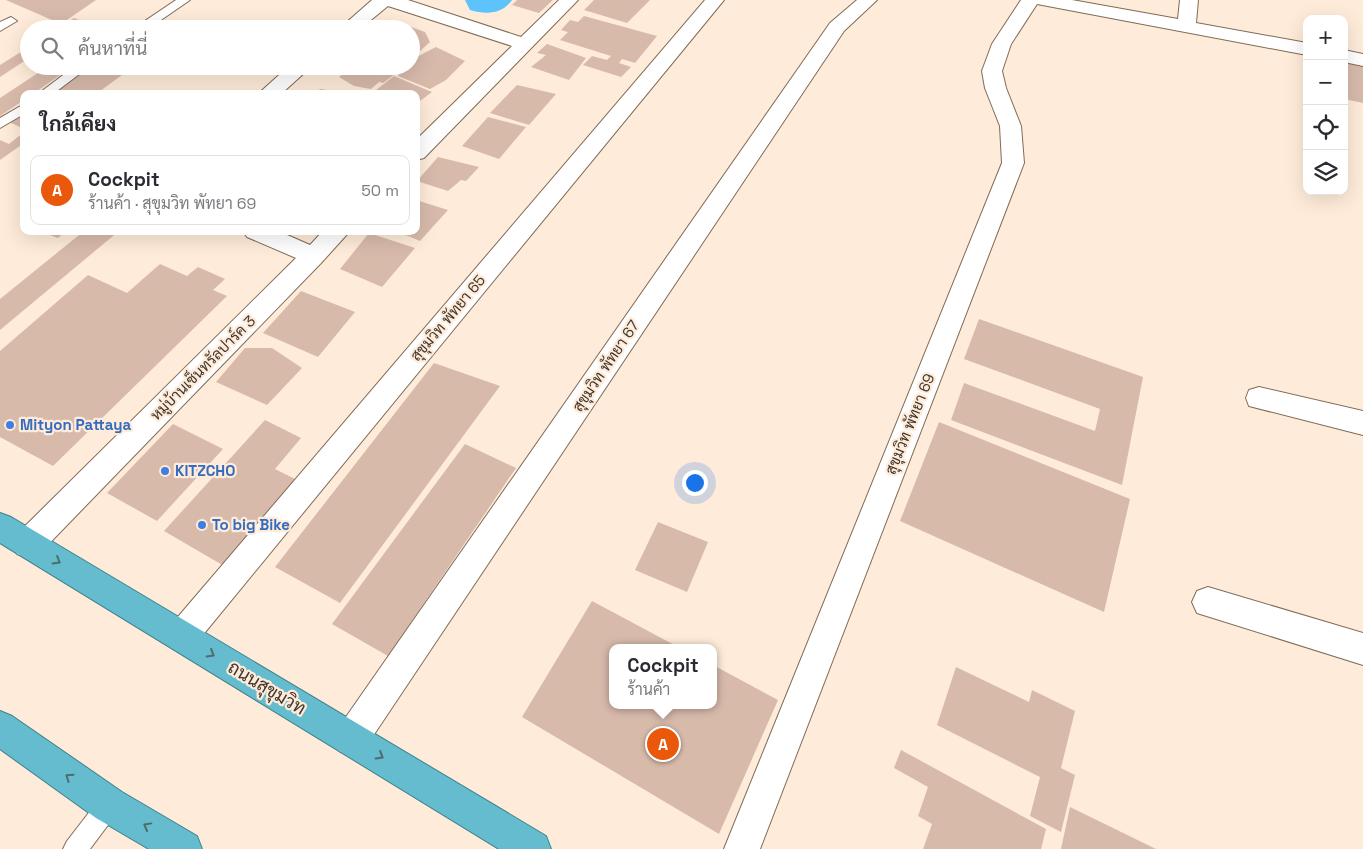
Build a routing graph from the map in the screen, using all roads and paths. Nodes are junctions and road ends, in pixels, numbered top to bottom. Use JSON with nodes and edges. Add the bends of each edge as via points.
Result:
{"nodes":[{"id":1,"x":184,"y":0,"type":"edge"},
{"id":2,"x":383,"y":0,"type":"edge"},
{"id":3,"x":389,"y":0,"type":"edge"},
{"id":4,"x":568,"y":0,"type":"edge"},
{"id":5,"x":715,"y":0,"type":"edge"},
{"id":6,"x":868,"y":0,"type":"edge"},
{"id":7,"x":1030,"y":0,"type":"edge"},
{"id":8,"x":1042,"y":0,"type":"edge"},
{"id":9,"x":1189,"y":0,"type":"edge"},
{"id":10,"x":1078,"y":3,"type":"edge"},
{"id":11,"x":420,"y":4,"type":"edge"},
{"id":12,"x":6,"y":18,"type":"edge"},
{"id":13,"x":153,"y":20,"type":"edge"},
{"id":14,"x":359,"y":20,"type":"edge"},
{"id":15,"x":0,"y":27,"type":"edge"},
{"id":16,"x":1186,"y":28,"type":"junction"},
{"id":17,"x":525,"y":44,"type":"junction"},
{"id":18,"x":1303,"y":48,"type":"edge"},
{"id":19,"x":1348,"y":57,"type":"edge"},
{"id":20,"x":1363,"y":60,"type":"edge"},
{"id":21,"x":71,"y":75,"type":"edge"},
{"id":22,"x":291,"y":75,"type":"edge"},
{"id":23,"x":50,"y":90,"type":"edge"},
{"id":24,"x":273,"y":90,"type":"edge"},
{"id":25,"x":20,"y":111,"type":"edge"},
{"id":26,"x":0,"y":124,"type":"edge"},
{"id":27,"x":420,"y":149,"type":"edge"},
{"id":28,"x":264,"y":235,"type":"edge"},
{"id":29,"x":334,"y":235,"type":"edge"},
{"id":30,"x":314,"y":256,"type":"junction"},
{"id":31,"x":1259,"y":398,"type":"dead end"},
{"id":32,"x":1363,"y":423,"type":"edge"},
{"id":33,"x":0,"y":527,"type":"edge"},
{"id":34,"x":28,"y":544,"type":"junction"},
{"id":35,"x":1208,"y":602,"type":"dead end"},
{"id":36,"x":182,"y":636,"type":"junction"},
{"id":37,"x":1363,"y":648,"type":"edge"},
{"id":38,"x":0,"y":728,"type":"edge"},
{"id":39,"x":351,"y":739,"type":"junction"},
{"id":40,"x":109,"y":805,"type":"junction"},
{"id":41,"x":75,"y":849,"type":"edge"},
{"id":42,"x":184,"y":849,"type":"edge"},
{"id":43,"x":533,"y":849,"type":"edge"},
{"id":44,"x":742,"y":849,"type":"edge"}],
"edges":[{"from":1,"to":13,"type":"lane"},
{"from":2,"to":14,"type":"street"},
{"from":3,"to":11,"type":"street"},
{"from":4,"to":17,"type":"street"},
{"from":5,"to":36,"type":"street","name":"สุขุมวิท พัทยา 65"},
{"from":6,"to":39,"type":"street","name":"สุขุมวิท พัทยา 67","via":[[837,27]]},
{"from":7,"to":44,"type":"street","name":"สุขุมวิท พัทยา 69","via":[[997,54],[992,70],[1013,136],[1013,163]]},
{"from":8,"to":10,"type":"street"},
{"from":9,"to":16,"type":"street"},
{"from":10,"to":16,"type":"street"},
{"from":11,"to":17,"type":"street"},
{"from":12,"to":15,"type":"lane"},
{"from":16,"to":18,"type":"street"},
{"from":17,"to":27,"type":"street"},
{"from":19,"to":20,"type":"street"},
{"from":21,"to":23,"type":"lane"},
{"from":22,"to":24,"type":"street"},
{"from":25,"to":26,"type":"lane"},
{"from":28,"to":30,"type":"street"},
{"from":29,"to":30,"type":"street","name":"หมู่บ้านเซ็นทรัลปาร์ค 3"},
{"from":30,"to":34,"type":"street","name":"หมู่บ้านเซ็นทรัลปาร์ค 3"},
{"from":31,"to":32,"type":"street"},
{"from":33,"to":34,"type":"highway","name":"ถนนสุขุมวิท"},
{"from":34,"to":36,"type":"highway","name":"ถนนสุขุมวิท","one_way":true},
{"from":35,"to":37,"type":"street"},
{"from":36,"to":39,"type":"highway","name":"ถนนสุขุมวิท","one_way":true},
{"from":40,"to":38,"type":"highway","one_way":true},
{"from":39,"to":43,"type":"highway","name":"ถนนสุขุมวิท","one_way":true},
{"from":40,"to":41,"type":"lane"},
{"from":42,"to":40,"type":"highway","one_way":true}]}
